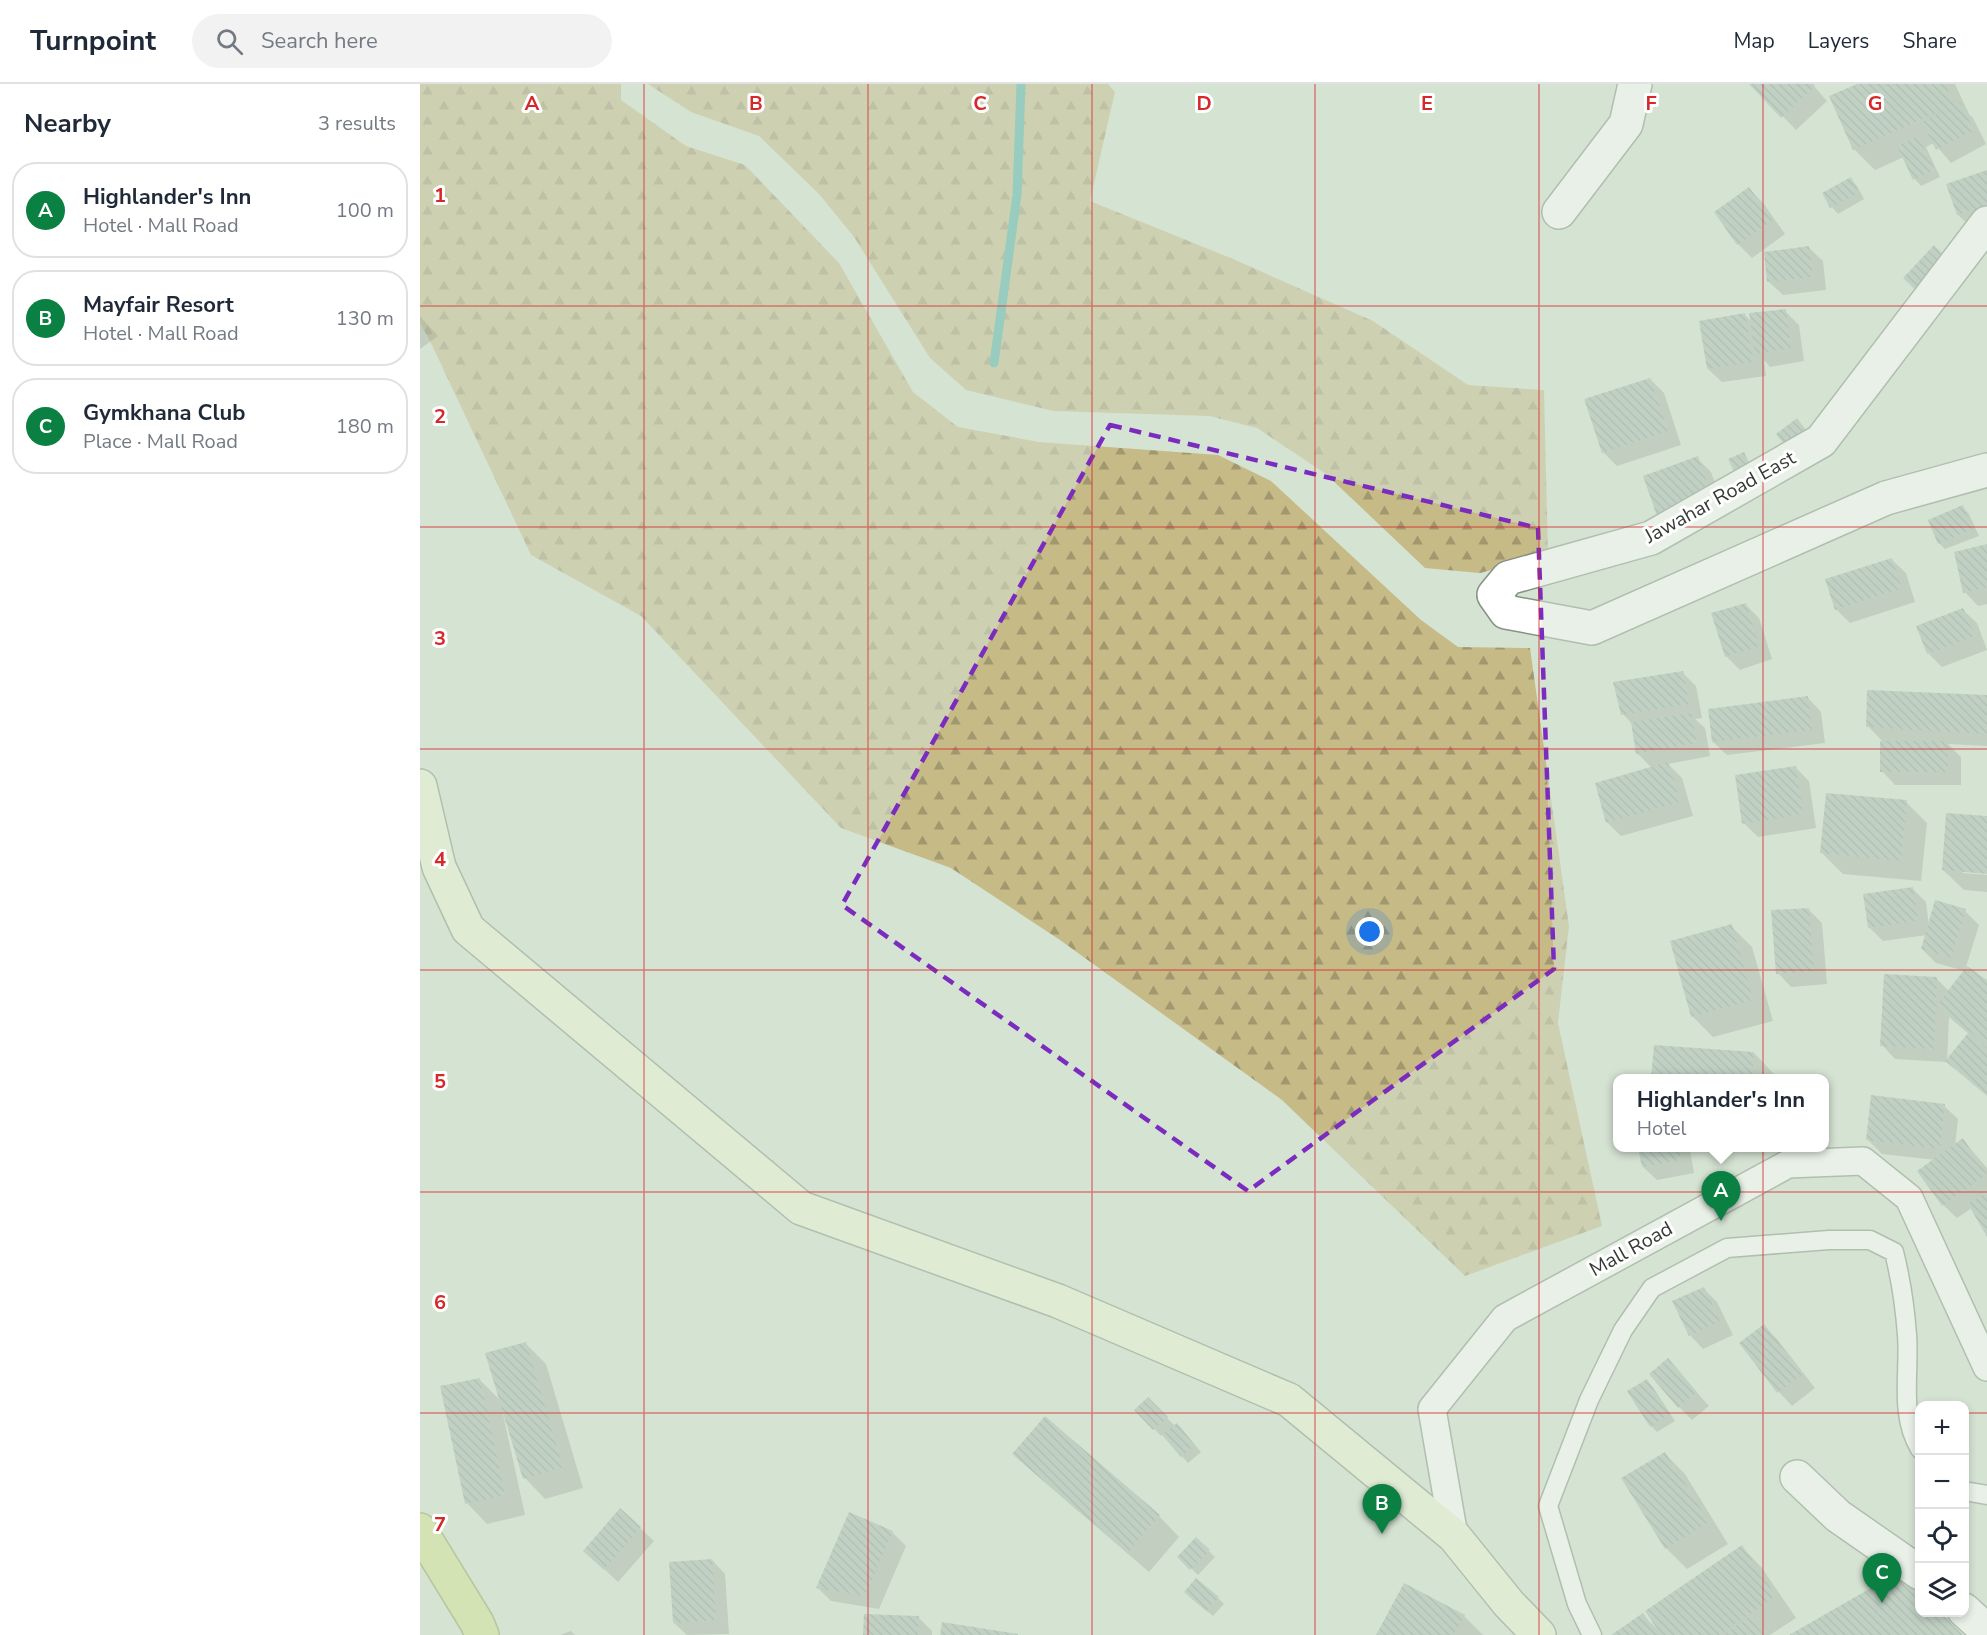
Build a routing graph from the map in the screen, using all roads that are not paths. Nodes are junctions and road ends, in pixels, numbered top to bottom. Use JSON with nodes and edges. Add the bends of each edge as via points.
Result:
{"nodes":[{"id":1,"x":1635,"y":84,"type":"edge"},
{"id":2,"x":1559,"y":212,"type":"dead end"},
{"id":3,"x":1987,"y":223,"type":"edge"},
{"id":4,"x":1987,"y":470,"type":"edge"},
{"id":5,"x":420,"y":786,"type":"edge"},
{"id":6,"x":1987,"y":1367,"type":"edge"},
{"id":7,"x":1915,"y":1439,"type":"edge"},
{"id":8,"x":1797,"y":1477,"type":"dead end"},
{"id":9,"x":1969,"y":1492,"type":"edge"},
{"id":10,"x":1987,"y":1495,"type":"edge"},
{"id":11,"x":420,"y":1530,"type":"edge"},
{"id":12,"x":1454,"y":1536,"type":"junction"},
{"id":13,"x":1915,"y":1570,"type":"edge"},
{"id":14,"x":1969,"y":1614,"type":"edge"},
{"id":15,"x":1987,"y":1631,"type":"edge"},
{"id":16,"x":482,"y":1635,"type":"edge"},
{"id":17,"x":1539,"y":1635,"type":"edge"},
{"id":18,"x":1592,"y":1635,"type":"edge"}],
"edges":[{"from":1,"to":2,"type":"street","via":[[1626,124]]},
{"from":3,"to":4,"type":"street","name":"Jawahar Road East","via":[[1821,441],[1651,538],[1508,578],[1494,595],[1506,612],[1592,628],[1886,498]]},
{"from":5,"to":12,"type":"main road","via":[[439,867],[468,929],[801,1208],[1058,1301],[1289,1400]]},
{"from":6,"to":12,"type":"street","name":"Mall Road","via":[[1909,1198],[1863,1161],[1788,1164],[1505,1318],[1432,1409]]},
{"from":7,"to":18,"type":"lane","via":[[1907,1409],[1908,1337],[1902,1282],[1894,1252],[1870,1240],[1727,1248],[1652,1288],[1623,1330],[1589,1400],[1548,1506],[1577,1605]]},
{"from":8,"to":13,"type":"street","via":[[1838,1516]]},
{"from":9,"to":10,"type":"lane"},
{"from":11,"to":16,"type":"highway"},
{"from":12,"to":17,"type":"main road"},
{"from":14,"to":15,"type":"street"}]}
